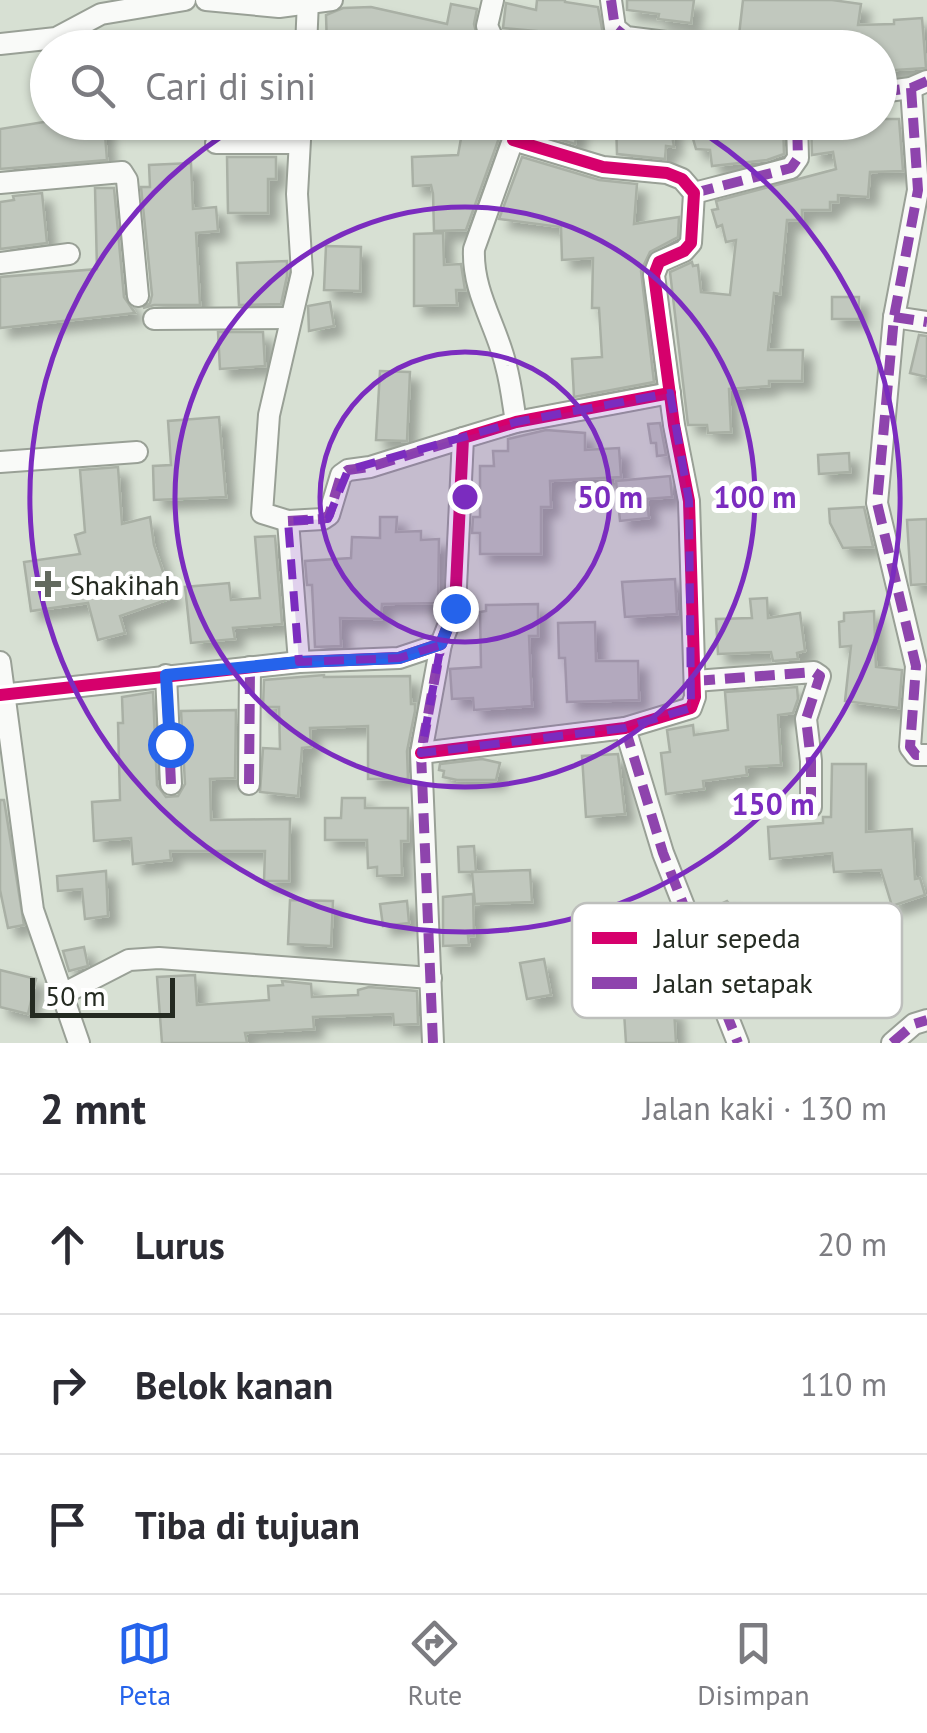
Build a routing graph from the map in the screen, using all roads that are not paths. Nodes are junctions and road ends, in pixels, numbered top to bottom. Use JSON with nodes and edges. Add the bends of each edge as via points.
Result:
{"nodes":[{"id":1,"x":186,"y":0,"type":"edge"},
{"id":2,"x":206,"y":0,"type":"edge"},
{"id":3,"x":332,"y":0,"type":"edge"},
{"id":4,"x":493,"y":0,"type":"edge"},
{"id":5,"x":610,"y":0,"type":"edge"},
{"id":6,"x":309,"y":2,"type":"edge"},
{"id":7,"x":71,"y":30,"type":"edge"},
{"id":8,"x":307,"y":30,"type":"edge"},
{"id":9,"x":489,"y":30,"type":"edge"},
{"id":10,"x":618,"y":30,"type":"edge"},
{"id":11,"x":30,"y":41,"type":"edge"},
{"id":12,"x":0,"y":44,"type":"edge"},
{"id":13,"x":919,"y":85,"type":"edge"},
{"id":14,"x":239,"y":140,"type":"edge"},
{"id":15,"x":300,"y":140,"type":"edge"},
{"id":16,"x":510,"y":140,"type":"edge"},
{"id":17,"x":536,"y":140,"type":"edge"},
{"id":18,"x":798,"y":140,"type":"edge"},
{"id":19,"x":216,"y":143,"type":"dead end"},
{"id":20,"x":0,"y":183,"type":"edge"},
{"id":21,"x":694,"y":193,"type":"junction"},
{"id":22,"x":69,"y":254,"type":"dead end"},
{"id":23,"x":0,"y":263,"type":"edge"},
{"id":24,"x":138,"y":296,"type":"dead end"},
{"id":25,"x":894,"y":316,"type":"junction"},
{"id":26,"x":291,"y":318,"type":"junction"},
{"id":27,"x":154,"y":319,"type":"dead end"},
{"id":28,"x":927,"y":322,"type":"edge"},
{"id":29,"x":670,"y":393,"type":"junction"},
{"id":30,"x":516,"y":422,"type":"junction"},
{"id":31,"x":463,"y":438,"type":"junction"},
{"id":32,"x":137,"y":452,"type":"dead end"},
{"id":33,"x":0,"y":462,"type":"edge"},
{"id":34,"x":288,"y":521,"type":"junction"},
{"id":35,"x":441,"y":644,"type":"junction"},
{"id":36,"x":0,"y":662,"type":"edge"},
{"id":37,"x":299,"y":662,"type":"junction"},
{"id":38,"x":250,"y":667,"type":"junction"},
{"id":39,"x":166,"y":675,"type":"junction"},
{"id":40,"x":695,"y":681,"type":"junction"},
{"id":41,"x":2,"y":694,"type":"edge"},
{"id":42,"x":625,"y":728,"type":"junction"},
{"id":43,"x":420,"y":753,"type":"junction"},
{"id":44,"x":927,"y":754,"type":"edge"},
{"id":45,"x":170,"y":784,"type":"dead end"},
{"id":46,"x":249,"y":784,"type":"dead end"},
{"id":47,"x":811,"y":808,"type":"dead end"},
{"id":48,"x":682,"y":903,"type":"edge"},
{"id":49,"x":430,"y":978,"type":"junction"},
{"id":50,"x":60,"y":995,"type":"junction"},
{"id":51,"x":728,"y":1018,"type":"edge"},
{"id":52,"x":927,"y":1020,"type":"edge"},
{"id":53,"x":79,"y":1043,"type":"edge"},
{"id":54,"x":433,"y":1043,"type":"edge"},
{"id":55,"x":738,"y":1043,"type":"edge"},
{"id":56,"x":892,"y":1043,"type":"edge"}],
"edges":[{"from":1,"to":7,"type":"street","via":[[101,14]]},
{"from":2,"to":6,"type":"street","via":[[278,8]]},
{"from":3,"to":6,"type":"street"},
{"from":4,"to":9,"type":"street"},
{"from":5,"to":10,"type":"street"},
{"from":6,"to":8,"type":"street"},
{"from":11,"to":12,"type":"street"},
{"from":13,"to":25,"type":"street","via":[[919,179]]},
{"from":14,"to":19,"type":"street"},
{"from":15,"to":26,"type":"street","via":[[302,274]]},
{"from":16,"to":30,"type":"street","via":[[474,258]]},
{"from":17,"to":21,"type":"street","via":[[603,167],[668,173]]},
{"from":18,"to":21,"type":"street","via":[[791,168]]},
{"from":20,"to":24,"type":"street","via":[[122,172]]},
{"from":21,"to":29,"type":"street","via":[[691,244],[654,271]]},
{"from":22,"to":23,"type":"street"},
{"from":25,"to":28,"type":"street"},
{"from":25,"to":44,"type":"street","via":[[877,504],[916,666],[910,747]]},
{"from":26,"to":27,"type":"street"},
{"from":26,"to":34,"type":"street","via":[[270,415],[261,507],[266,516]]},
{"from":29,"to":30,"type":"street"},
{"from":29,"to":40,"type":"street","via":[[689,501]]},
{"from":30,"to":31,"type":"street"},
{"from":31,"to":34,"type":"street","via":[[348,470],[329,515]]},
{"from":31,"to":35,"type":"street","via":[[455,608]]},
{"from":32,"to":33,"type":"street"},
{"from":34,"to":37,"type":"street"},
{"from":35,"to":37,"type":"street","via":[[399,658]]},
{"from":35,"to":43,"type":"street"},
{"from":36,"to":41,"type":"street"},
{"from":37,"to":38,"type":"street"},
{"from":38,"to":39,"type":"street"},
{"from":38,"to":46,"type":"street"},
{"from":39,"to":41,"type":"street"},
{"from":39,"to":45,"type":"street"},
{"from":40,"to":42,"type":"street","via":[[691,708]]},
{"from":40,"to":47,"type":"street","via":[[820,676],[806,719]]},
{"from":41,"to":50,"type":"street","via":[[33,910]]},
{"from":42,"to":43,"type":"street"},
{"from":42,"to":48,"type":"street"},
{"from":43,"to":49,"type":"street"},
{"from":49,"to":50,"type":"street","via":[[159,958],[129,960]]},
{"from":49,"to":54,"type":"street"},
{"from":50,"to":53,"type":"street"},
{"from":51,"to":55,"type":"street"},
{"from":52,"to":56,"type":"street"}]}
